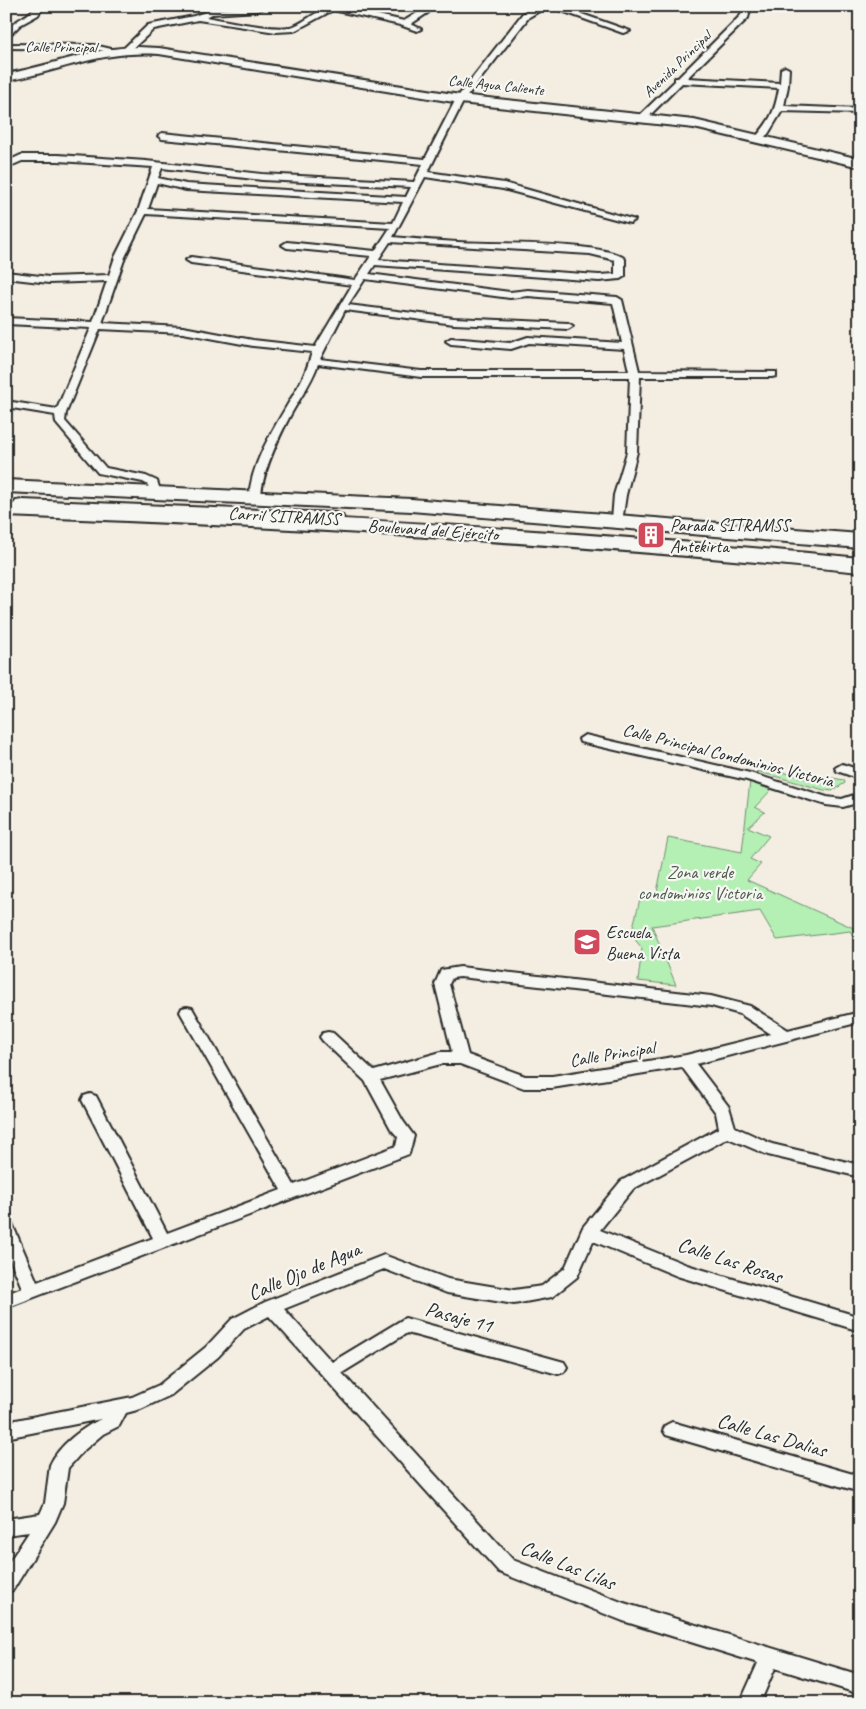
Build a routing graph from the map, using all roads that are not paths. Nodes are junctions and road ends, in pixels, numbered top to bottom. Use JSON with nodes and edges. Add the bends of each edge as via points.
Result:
{"nodes":[{"id":1,"x":40,"y":6,"type":"edge"},
{"id":2,"x":265,"y":6,"type":"edge"},
{"id":3,"x":544,"y":6,"type":"edge"},
{"id":4,"x":551,"y":6,"type":"edge"},
{"id":5,"x":746,"y":6,"type":"edge"},
{"id":6,"x":334,"y":7,"type":"edge"},
{"id":7,"x":425,"y":12,"type":"dead end"},
{"id":8,"x":196,"y":18,"type":"junction"},
{"id":9,"x":405,"y":24,"type":"junction"},
{"id":10,"x":417,"y":29,"type":"dead end"},
{"id":11,"x":626,"y":31,"type":"dead end"},
{"id":12,"x":6,"y":37,"type":"edge"},
{"id":13,"x":6,"y":46,"type":"edge"},
{"id":14,"x":121,"y":51,"type":"junction"},
{"id":15,"x":785,"y":69,"type":"dead end"},
{"id":16,"x":6,"y":78,"type":"edge"},
{"id":17,"x":678,"y":80,"type":"junction"},
{"id":18,"x":784,"y":86,"type":"junction"},
{"id":19,"x":460,"y":99,"type":"junction"},
{"id":20,"x":780,"y":108,"type":"junction"},
{"id":21,"x":860,"y":111,"type":"edge"},
{"id":22,"x":643,"y":117,"type":"junction"},
{"id":23,"x":162,"y":136,"type":"dead end"},
{"id":24,"x":758,"y":138,"type":"junction"},
{"id":25,"x":427,"y":162,"type":"junction"},
{"id":26,"x":860,"y":163,"type":"edge"},
{"id":27,"x":6,"y":164,"type":"edge"},
{"id":28,"x":158,"y":166,"type":"junction"},
{"id":29,"x":423,"y":174,"type":"junction"},
{"id":30,"x":153,"y":180,"type":"junction"},
{"id":31,"x":416,"y":185,"type":"junction"},
{"id":32,"x":410,"y":200,"type":"junction"},
{"id":33,"x":143,"y":211,"type":"junction"},
{"id":34,"x":630,"y":220,"type":"dead end"},
{"id":35,"x":396,"y":226,"type":"junction"},
{"id":36,"x":386,"y":239,"type":"junction"},
{"id":37,"x":288,"y":245,"type":"dead end"},
{"id":38,"x":375,"y":258,"type":"junction"},
{"id":39,"x":191,"y":260,"type":"dead end"},
{"id":40,"x":6,"y":275,"type":"edge"},
{"id":41,"x":113,"y":278,"type":"junction"},
{"id":42,"x":361,"y":279,"type":"junction"},
{"id":43,"x":342,"y":307,"type":"junction"},
{"id":44,"x":6,"y":321,"type":"edge"},
{"id":45,"x":568,"y":326,"type":"dead end"},
{"id":46,"x":96,"y":327,"type":"junction"},
{"id":47,"x":452,"y":341,"type":"dead end"},
{"id":48,"x":628,"y":346,"type":"junction"},
{"id":49,"x":318,"y":350,"type":"junction"},
{"id":50,"x":314,"y":361,"type":"junction"},
{"id":51,"x":635,"y":374,"type":"junction"},
{"id":52,"x":772,"y":374,"type":"dead end"},
{"id":53,"x":6,"y":404,"type":"edge"},
{"id":54,"x":61,"y":413,"type":"junction"},
{"id":55,"x":6,"y":486,"type":"edge"},
{"id":56,"x":6,"y":491,"type":"edge"},
{"id":57,"x":154,"y":492,"type":"junction"},
{"id":58,"x":255,"y":497,"type":"junction"},
{"id":59,"x":6,"y":504,"type":"edge"},
{"id":60,"x":6,"y":510,"type":"edge"},
{"id":61,"x":618,"y":520,"type":"junction"},
{"id":62,"x":860,"y":541,"type":"edge"},
{"id":63,"x":860,"y":545,"type":"edge"},
{"id":64,"x":860,"y":559,"type":"edge"},
{"id":65,"x":860,"y":565,"type":"edge"},
{"id":66,"x":586,"y":739,"type":"dead end"},
{"id":67,"x":842,"y":768,"type":"dead end"},
{"id":68,"x":860,"y":775,"type":"edge"},
{"id":69,"x":860,"y":797,"type":"edge"},
{"id":70,"x":187,"y":1012,"type":"dead end"},
{"id":71,"x":860,"y":1017,"type":"edge"},
{"id":72,"x":328,"y":1036,"type":"dead end"},
{"id":73,"x":786,"y":1036,"type":"junction"},
{"id":74,"x":461,"y":1058,"type":"junction"},
{"id":75,"x":686,"y":1061,"type":"junction"},
{"id":76,"x":371,"y":1077,"type":"junction"},
{"id":77,"x":90,"y":1100,"type":"dead end"},
{"id":78,"x":728,"y":1131,"type":"junction"},
{"id":79,"x":860,"y":1171,"type":"edge"},
{"id":80,"x":291,"y":1193,"type":"junction"},
{"id":81,"x":6,"y":1228,"type":"edge"},
{"id":82,"x":589,"y":1232,"type":"junction"},
{"id":83,"x":163,"y":1242,"type":"junction"},
{"id":84,"x":32,"y":1291,"type":"junction"},
{"id":85,"x":6,"y":1301,"type":"edge"},
{"id":86,"x":271,"y":1307,"type":"junction"},
{"id":87,"x":860,"y":1324,"type":"edge"},
{"id":88,"x":558,"y":1367,"type":"dead end"},
{"id":89,"x":330,"y":1372,"type":"junction"},
{"id":90,"x":120,"y":1407,"type":"junction"},
{"id":91,"x":6,"y":1430,"type":"edge"},
{"id":92,"x":672,"y":1430,"type":"dead end"},
{"id":93,"x":860,"y":1484,"type":"edge"},
{"id":94,"x":46,"y":1522,"type":"junction"},
{"id":95,"x":6,"y":1527,"type":"edge"},
{"id":96,"x":6,"y":1584,"type":"edge"},
{"id":97,"x":770,"y":1657,"type":"junction"},
{"id":98,"x":860,"y":1686,"type":"edge"},
{"id":99,"x":750,"y":1703,"type":"edge"}],
"edges":[{"from":1,"to":12,"type":"street","via":[[16,23]]},
{"from":2,"to":8,"type":"street","via":[[211,12]]},
{"from":3,"to":19,"type":"street","via":[[526,15]]},
{"from":4,"to":11,"type":"street"},
{"from":5,"to":17,"type":"street","name":"Avenida Principal","via":[[744,16]]},
{"from":6,"to":8,"type":"street","via":[[294,29],[276,30]]},
{"from":6,"to":9,"type":"street"},
{"from":7,"to":9,"type":"street"},
{"from":8,"to":14,"type":"street","via":[[151,27]]},
{"from":9,"to":10,"type":"street"},
{"from":13,"to":14,"type":"street","name":"Calle Principal","via":[[94,47]]},
{"from":14,"to":16,"type":"main road","name":"Calle Agua Caliente","via":[[82,57],[30,74]]},
{"from":14,"to":19,"type":"main road","name":"Calle Agua Caliente","via":[[167,52]]},
{"from":15,"to":18,"type":"street"},
{"from":17,"to":18,"type":"street"},
{"from":17,"to":22,"type":"street","name":"Avenida Principal"},
{"from":18,"to":20,"type":"street"},
{"from":19,"to":22,"type":"main road","name":"Calle Agua Caliente"},
{"from":19,"to":25,"type":"street"},
{"from":20,"to":21,"type":"street"},
{"from":20,"to":24,"type":"street"},
{"from":22,"to":24,"type":"main road","name":"Calle Agua Caliente"},
{"from":23,"to":25,"type":"street"},
{"from":24,"to":26,"type":"main road","name":"Calle Agua Caliente"},
{"from":25,"to":29,"type":"street"},
{"from":27,"to":28,"type":"street","via":[[21,158],[46,157]]},
{"from":28,"to":30,"type":"street"},
{"from":28,"to":31,"type":"street","via":[[262,177]]},
{"from":29,"to":31,"type":"street"},
{"from":29,"to":34,"type":"street","via":[[504,186]]},
{"from":30,"to":32,"type":"street","via":[[186,187]]},
{"from":30,"to":33,"type":"street"},
{"from":31,"to":32,"type":"street"},
{"from":32,"to":35,"type":"street"},
{"from":33,"to":35,"type":"street"},
{"from":33,"to":41,"type":"street"},
{"from":35,"to":36,"type":"street"},
{"from":36,"to":38,"type":"street"},
{"from":36,"to":38,"type":"street","via":[[611,254],[620,259],[620,276],[599,278],[462,269]]},
{"from":37,"to":38,"type":"street"},
{"from":38,"to":42,"type":"street"},
{"from":39,"to":42,"type":"street"},
{"from":40,"to":41,"type":"street","via":[[49,280]]},
{"from":41,"to":46,"type":"street"},
{"from":42,"to":43,"type":"street"},
{"from":42,"to":48,"type":"street","via":[[510,295],[528,293],[614,298],[618,301]]},
{"from":43,"to":45,"type":"street","via":[[454,321]]},
{"from":43,"to":49,"type":"street"},
{"from":44,"to":46,"type":"street"},
{"from":46,"to":49,"type":"street","via":[[183,330],[253,343]]},
{"from":46,"to":54,"type":"street"},
{"from":47,"to":48,"type":"street","via":[[503,346],[515,346],[528,340]]},
{"from":48,"to":51,"type":"street"},
{"from":49,"to":50,"type":"street"},
{"from":50,"to":51,"type":"street","via":[[421,374]]},
{"from":50,"to":58,"type":"street","via":[[307,380],[284,417],[256,481]]},
{"from":51,"to":52,"type":"street"},
{"from":51,"to":61,"type":"street","via":[[632,452],[620,495]]},
{"from":53,"to":54,"type":"street"},
{"from":54,"to":57,"type":"street","via":[[60,421],[102,470],[146,479],[153,483]]},
{"from":55,"to":57,"type":"highway","name":"Boulevard del Ejército"},
{"from":56,"to":63,"type":"main road","name":"Carril SITRAMSS","via":[[364,506]]},
{"from":57,"to":58,"type":"highway","name":"Boulevard del Ejército"},
{"from":58,"to":61,"type":"highway","name":"Boulevard del Ejército"},
{"from":59,"to":64,"type":"main road","name":"Carril SITRAMSS","via":[[304,517],[622,538]]},
{"from":60,"to":65,"type":"highway","name":"Boulevard del Ejército","via":[[370,526]]},
{"from":61,"to":62,"type":"highway","name":"Boulevard del Ejército"},
{"from":66,"to":69,"type":"street","name":"Calle Principal Condominios Victoria","via":[[750,777],[826,801],[843,804]]},
{"from":67,"to":68,"type":"street"},
{"from":70,"to":80,"type":"street"},
{"from":71,"to":73,"type":"street","name":"Calle Principal"},
{"from":72,"to":76,"type":"street"},
{"from":73,"to":74,"type":"street","via":[[746,1010],[711,1001],[460,972],[446,974],[442,984]]},
{"from":73,"to":75,"type":"street","name":"Calle Principal"},
{"from":74,"to":75,"type":"street","name":"Calle Principal","via":[[524,1082],[552,1082]]},
{"from":74,"to":76,"type":"street","name":"Calle Principal","via":[[441,1058]]},
{"from":75,"to":78,"type":"street","via":[[723,1111]]},
{"from":76,"to":80,"type":"street","via":[[406,1136],[403,1150]]},
{"from":77,"to":83,"type":"street"},
{"from":78,"to":79,"type":"street","via":[[768,1149]]},
{"from":78,"to":82,"type":"street","name":"Calle Ojo de Agua","via":[[627,1185]]},
{"from":80,"to":83,"type":"street"},
{"from":81,"to":84,"type":"street"},
{"from":82,"to":86,"type":"street","name":"Calle Ojo de Agua","via":[[571,1272],[546,1292],[514,1297],[446,1286],[384,1262]]},
{"from":82,"to":87,"type":"street","name":"Calle Las Rosas","via":[[684,1271]]},
{"from":83,"to":84,"type":"street"},
{"from":84,"to":85,"type":"street"},
{"from":86,"to":89,"type":"street","name":"Calle Las Lilas"},
{"from":86,"to":90,"type":"street","name":"Calle Ojo de Agua","via":[[238,1324],[212,1352],[165,1390]]},
{"from":88,"to":89,"type":"street","name":"Pasaje 11","via":[[405,1325]]},
{"from":89,"to":97,"type":"street","name":"Calle Las Lilas","via":[[506,1566],[623,1612]]},
{"from":90,"to":91,"type":"street","name":"Calle Ojo de Agua"},
{"from":90,"to":94,"type":"street","via":[[113,1421],[76,1445],[59,1465],[54,1503]]},
{"from":92,"to":93,"type":"street","name":"Calle Las Dalias"},
{"from":94,"to":95,"type":"street"},
{"from":94,"to":96,"type":"street"},
{"from":97,"to":98,"type":"street","name":"Calle Las Lilas"},
{"from":97,"to":99,"type":"street"}]}
